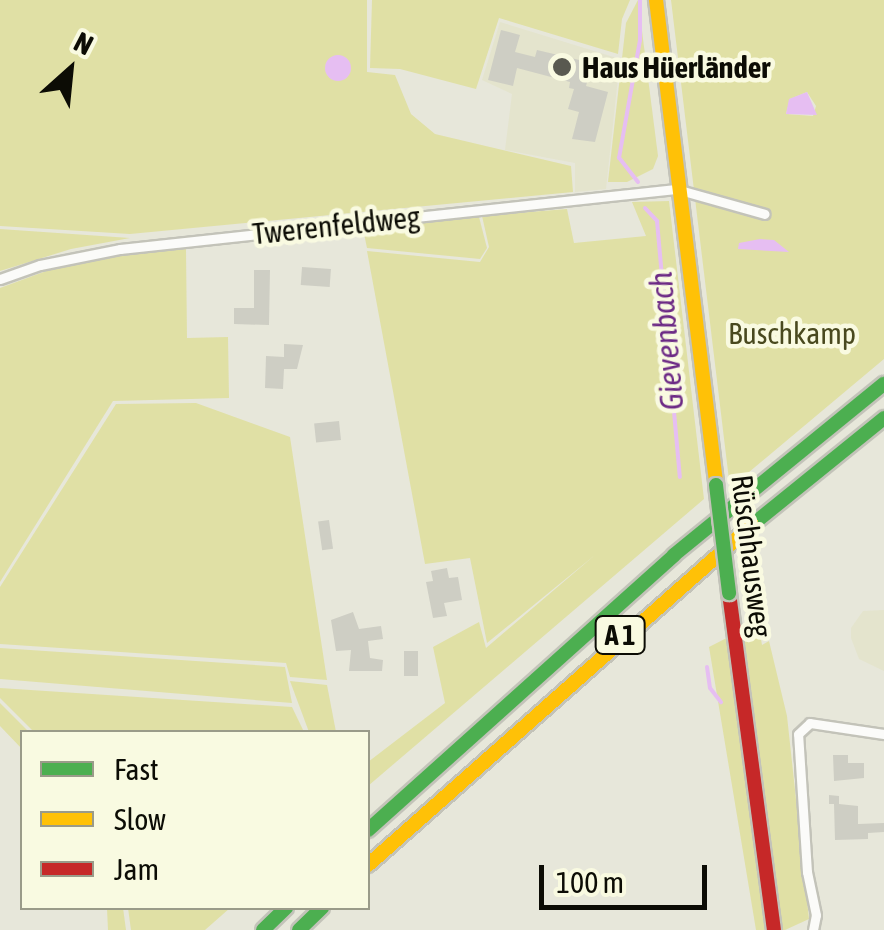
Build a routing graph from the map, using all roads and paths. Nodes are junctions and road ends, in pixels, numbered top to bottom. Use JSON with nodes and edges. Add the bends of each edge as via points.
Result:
{"nodes":[{"id":1,"x":656,"y":0,"type":"edge"},
{"id":2,"x":676,"y":190,"type":"junction"},
{"id":3,"x":764,"y":214,"type":"dead end"},
{"id":4,"x":0,"y":279,"type":"edge"},
{"id":5,"x":884,"y":384,"type":"edge"},
{"id":6,"x":884,"y":418,"type":"edge"},
{"id":7,"x":884,"y":734,"type":"edge"},
{"id":8,"x":370,"y":828,"type":"edge"},
{"id":9,"x":370,"y":863,"type":"edge"},
{"id":10,"x":284,"y":910,"type":"edge"},
{"id":11,"x":320,"y":910,"type":"edge"},
{"id":12,"x":262,"y":930,"type":"edge"},
{"id":13,"x":299,"y":930,"type":"edge"},
{"id":14,"x":774,"y":930,"type":"edge"},
{"id":15,"x":813,"y":930,"type":"edge"}],
"edges":[{"from":1,"to":2,"type":"main road","name":"Rüschhausweg"},
{"from":2,"to":3,"type":"street"},
{"from":2,"to":4,"type":"street","name":"Twerenfeldweg","via":[[120,249]]},
{"from":2,"to":14,"type":"main road","name":"Rüschhausweg","bridge":true},
{"from":5,"to":8,"type":"main road","number":"A 1","via":[[660,568]]},
{"from":6,"to":9,"type":"main road","number":"A 1","via":[[634,624]]},
{"from":7,"to":15,"type":"street","via":[[810,723],[798,734]]},
{"from":10,"to":12,"type":"main road"},
{"from":11,"to":13,"type":"main road"}]}
